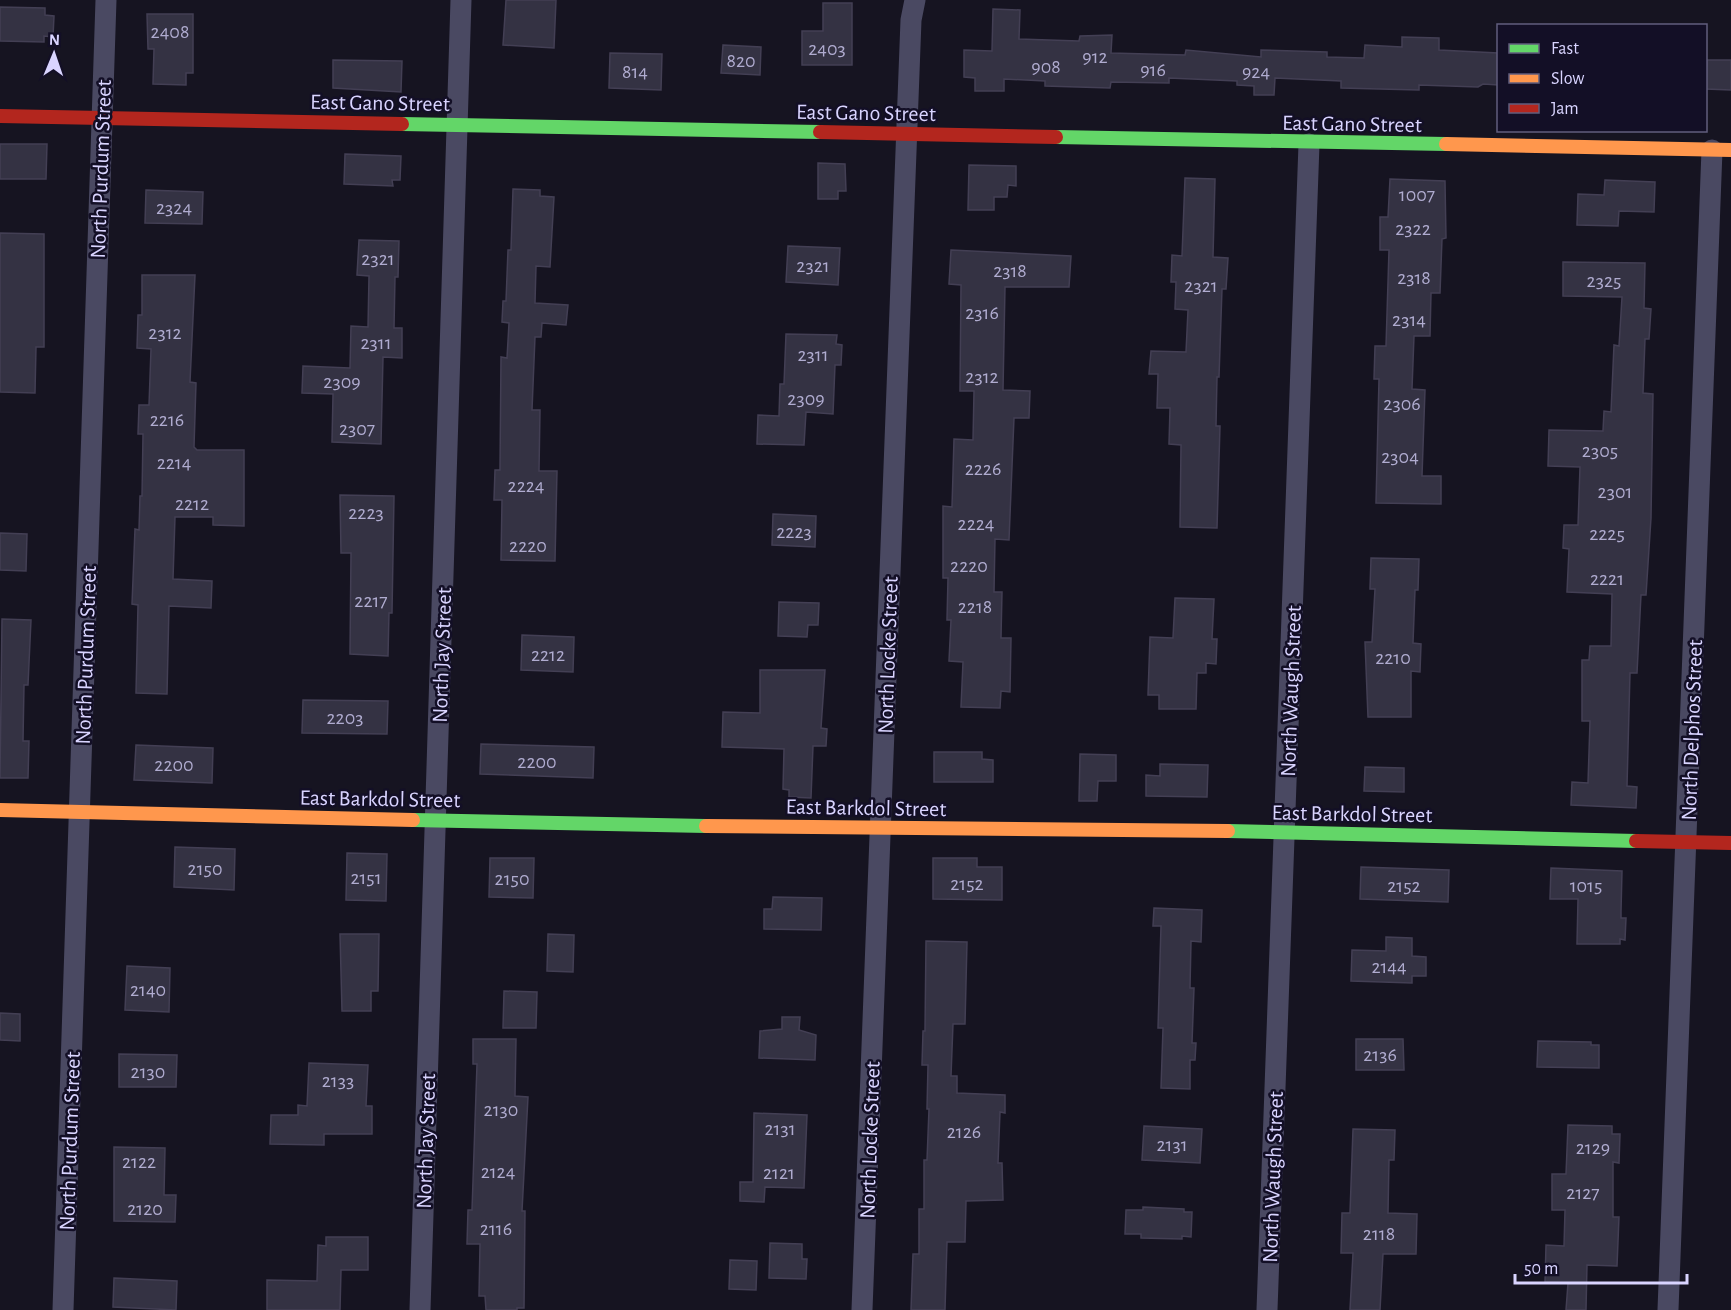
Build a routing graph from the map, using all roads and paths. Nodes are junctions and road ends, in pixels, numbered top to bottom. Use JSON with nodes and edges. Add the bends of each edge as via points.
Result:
{"nodes":[{"id":1,"x":106,"y":0,"type":"edge"},
{"id":2,"x":461,"y":0,"type":"edge"},
{"id":3,"x":915,"y":0,"type":"edge"},
{"id":4,"x":0,"y":116,"type":"edge"},
{"id":5,"x":102,"y":118,"type":"junction"},
{"id":6,"x":457,"y":124,"type":"junction"},
{"id":7,"x":908,"y":133,"type":"junction"},
{"id":8,"x":1310,"y":144,"type":"junction"},
{"id":9,"x":1722,"y":150,"type":"edge"},
{"id":10,"x":0,"y":810,"type":"edge"},
{"id":11,"x":80,"y":812,"type":"junction"},
{"id":12,"x":436,"y":819,"type":"junction"},
{"id":13,"x":881,"y":828,"type":"junction"},
{"id":14,"x":1285,"y":832,"type":"junction"},
{"id":15,"x":1687,"y":842,"type":"junction"},
{"id":16,"x":1731,"y":843,"type":"edge"},
{"id":17,"x":63,"y":1310,"type":"edge"},
{"id":18,"x":420,"y":1310,"type":"edge"},
{"id":19,"x":862,"y":1310,"type":"edge"},
{"id":20,"x":1267,"y":1310,"type":"edge"},
{"id":21,"x":1668,"y":1310,"type":"edge"}],
"edges":[{"from":1,"to":5,"type":"street","name":"North Purdum Street"},
{"from":2,"to":6,"type":"street","name":"North Jay Street"},
{"from":3,"to":7,"type":"street","name":"North Locke Street"},
{"from":4,"to":5,"type":"street","name":"East Gano Street"},
{"from":5,"to":6,"type":"street","name":"East Gano Street"},
{"from":5,"to":11,"type":"street","name":"North Purdum Street"},
{"from":6,"to":7,"type":"street","name":"East Gano Street"},
{"from":6,"to":12,"type":"street","name":"North Jay Street"},
{"from":7,"to":8,"type":"street","name":"East Gano Street"},
{"from":7,"to":13,"type":"street","name":"North Locke Street"},
{"from":8,"to":9,"type":"street","name":"East Gano Street"},
{"from":8,"to":14,"type":"street","name":"North Waugh Street"},
{"from":9,"to":15,"type":"street","name":"North Delphos Street"},
{"from":10,"to":11,"type":"street","name":"East Barkdol Street"},
{"from":11,"to":12,"type":"street","name":"East Barkdol Street"},
{"from":11,"to":17,"type":"street","name":"North Purdum Street"},
{"from":12,"to":13,"type":"street","name":"East Barkdol Street"},
{"from":12,"to":18,"type":"street","name":"North Jay Street"},
{"from":13,"to":14,"type":"street","name":"East Barkdol Street"},
{"from":13,"to":19,"type":"street","name":"North Locke Street"},
{"from":14,"to":15,"type":"street","name":"East Barkdol Street"},
{"from":14,"to":20,"type":"street","name":"North Waugh Street"},
{"from":15,"to":16,"type":"street","name":"East Barkdol Street"},
{"from":15,"to":21,"type":"street","name":"North Delphos Street"}]}
